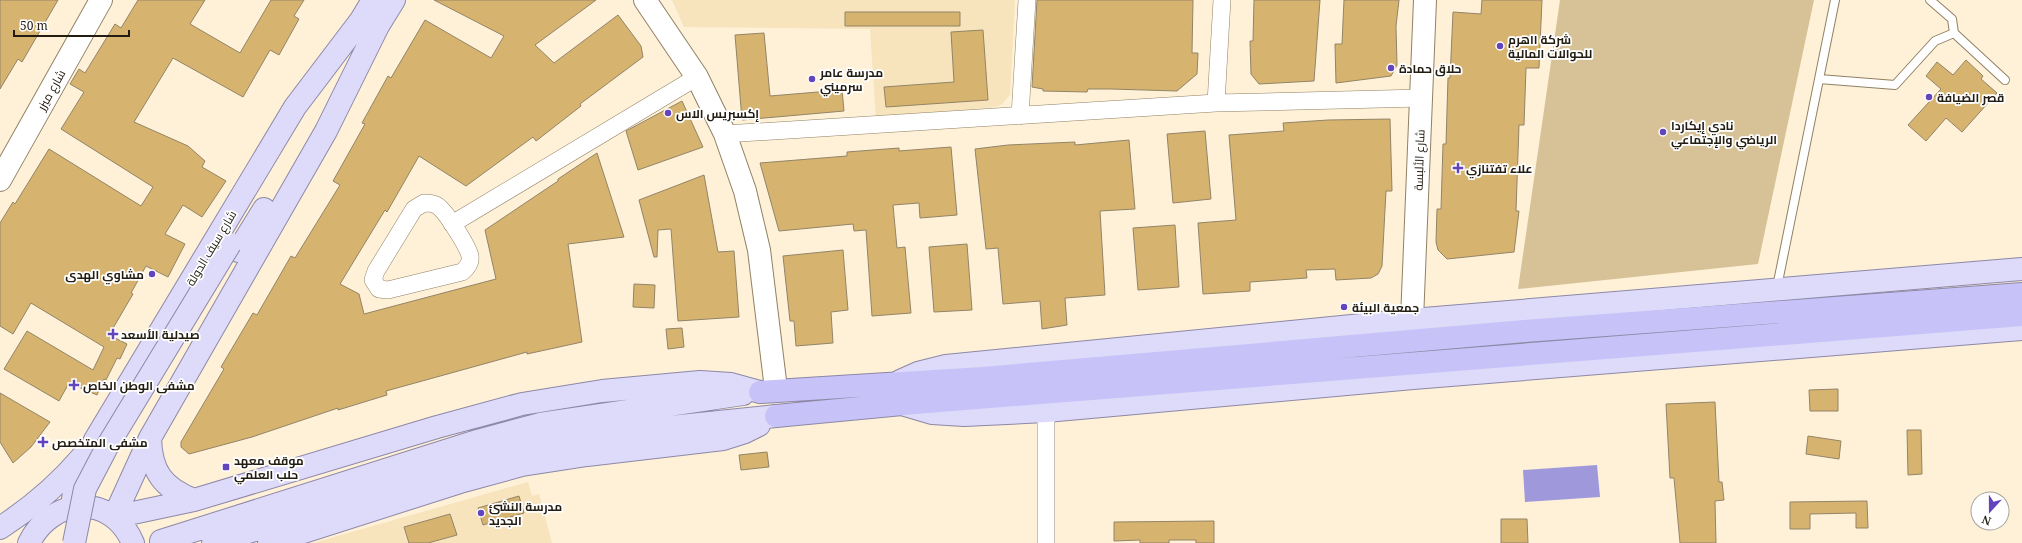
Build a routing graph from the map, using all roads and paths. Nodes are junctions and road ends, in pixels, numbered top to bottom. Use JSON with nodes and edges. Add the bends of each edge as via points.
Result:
{"nodes":[{"id":1,"x":102,"y":0,"type":"edge"},
{"id":2,"x":373,"y":0,"type":"edge"},
{"id":3,"x":394,"y":0,"type":"edge"},
{"id":4,"x":646,"y":0,"type":"edge"},
{"id":5,"x":1028,"y":0,"type":"edge"},
{"id":6,"x":1222,"y":0,"type":"edge"},
{"id":7,"x":1425,"y":0,"type":"edge"},
{"id":8,"x":1835,"y":0,"type":"edge"},
{"id":9,"x":1930,"y":0,"type":"edge"},
{"id":10,"x":370,"y":23,"type":"junction"},
{"id":11,"x":1954,"y":33,"type":"junction"},
{"id":12,"x":697,"y":77,"type":"junction"},
{"id":13,"x":1819,"y":79,"type":"junction"},
{"id":14,"x":2005,"y":80,"type":"dead end"},
{"id":15,"x":1421,"y":98,"type":"junction"},
{"id":16,"x":1216,"y":103,"type":"junction"},
{"id":17,"x":1020,"y":116,"type":"junction"},
{"id":18,"x":725,"y":134,"type":"junction"},
{"id":19,"x":0,"y":180,"type":"edge"},
{"id":20,"x":452,"y":224,"type":"junction"},
{"id":21,"x":234,"y":248,"type":"junction"},
{"id":22,"x":2022,"y":269,"type":"edge"},
{"id":23,"x":1777,"y":289,"type":"junction"},
{"id":24,"x":2022,"y":294,"type":"edge"},
{"id":25,"x":2022,"y":315,"type":"edge"},
{"id":26,"x":1412,"y":320,"type":"junction"},
{"id":27,"x":2022,"y":330,"type":"edge"},
{"id":28,"x":899,"y":382,"type":"junction"},
{"id":29,"x":768,"y":391,"type":"junction"},
{"id":30,"x":902,"y":404,"type":"junction"},
{"id":31,"x":1046,"y":411,"type":"junction"},
{"id":32,"x":776,"y":416,"type":"junction"},
{"id":33,"x":150,"y":438,"type":"junction"},
{"id":34,"x":95,"y":440,"type":"junction"},
{"id":35,"x":194,"y":500,"type":"junction"},
{"id":36,"x":70,"y":508,"type":"junction"},
{"id":37,"x":114,"y":517,"type":"junction"},
{"id":38,"x":0,"y":528,"type":"edge"},
{"id":39,"x":161,"y":541,"type":"dead end"},
{"id":40,"x":29,"y":543,"type":"edge"},
{"id":41,"x":74,"y":543,"type":"edge"},
{"id":42,"x":81,"y":543,"type":"edge"},
{"id":43,"x":133,"y":543,"type":"edge"},
{"id":44,"x":213,"y":543,"type":"edge"},
{"id":45,"x":269,"y":543,"type":"edge"},
{"id":46,"x":1046,"y":543,"type":"edge"}],
"edges":[{"from":1,"to":19,"type":"street","name":"شارع ميزر"},
{"from":2,"to":10,"type":"main road","name":"شارع سيف الدولة"},
{"from":3,"to":10,"type":"main road","name":"شارع سيف الدولة"},
{"from":4,"to":12,"type":"street"},
{"from":5,"to":17,"type":"street"},
{"from":6,"to":16,"type":"street"},
{"from":7,"to":15,"type":"street","name":"شارع الألبسة"},
{"from":8,"to":13,"type":"lane"},
{"from":9,"to":11,"type":"lane","via":[[1952,19]]},
{"from":10,"to":21,"type":"main road"},
{"from":10,"to":33,"type":"main road","name":"شارع سيف الدولة","via":[[326,131]]},
{"from":10,"to":34,"type":"main road","name":"شارع سيف الدولة","via":[[294,107]]},
{"from":11,"to":13,"type":"lane","via":[[1935,41],[1895,85]]},
{"from":11,"to":14,"type":"lane"},
{"from":12,"to":18,"type":"street"},
{"from":12,"to":20,"type":"street"},
{"from":13,"to":23,"type":"lane"},
{"from":15,"to":16,"type":"street"},
{"from":15,"to":26,"type":"street","name":"شارع الألبسة"},
{"from":16,"to":17,"type":"street"},
{"from":17,"to":18,"type":"street"},
{"from":18,"to":29,"type":"street","via":[[745,191],[759,250]]},
{"from":20,"to":20,"type":"street","via":[[436,205],[419,205],[414,209],[376,271],[373,280],[375,285],[379,289],[388,290],[465,270],[470,257]]},
{"from":21,"to":41,"type":"main road","bridge":true,"via":[[108,445],[85,489]]},
{"from":21,"to":42,"type":"main road","via":[[116,450],[96,493]]},
{"from":22,"to":23,"type":"main road"},
{"from":23,"to":26,"type":"main road"},
{"from":24,"to":28,"type":"highway","via":[[1517,332],[990,377]]},
{"from":25,"to":30,"type":"highway"},
{"from":26,"to":28,"type":"main road","via":[[946,366],[918,373]]},
{"from":27,"to":31,"type":"main road","via":[[1413,378]]},
{"from":28,"to":29,"type":"highway"},
{"from":29,"to":35,"type":"main road","via":[[731,384],[700,382],[602,391],[522,404]]},
{"from":29,"to":39,"type":"main road","via":[[540,424],[476,441]]},
{"from":30,"to":31,"type":"main road","via":[[932,412],[964,415]]},
{"from":30,"to":32,"type":"highway"},
{"from":31,"to":46,"type":"street"},
{"from":32,"to":44,"type":"main road","via":[[603,434],[538,444]]},
{"from":32,"to":45,"type":"main road","via":[[745,432],[723,439],[522,465],[460,482]]},
{"from":33,"to":35,"type":"main road","via":[[151,455],[156,470],[165,484]]},
{"from":33,"to":37,"type":"main road","name":"شارع سيف الدولة"},
{"from":34,"to":36,"type":"main road","name":"شارع سيف الدولة","via":[[75,487]]},
{"from":34,"to":38,"type":"main road","via":[[64,478],[28,510]]},
{"from":35,"to":37,"type":"main road"},
{"from":36,"to":37,"type":"main road","via":[[93,508]]},
{"from":36,"to":40,"type":"main road","via":[[56,512],[44,520]]},
{"from":37,"to":43,"type":"main road"}]}
